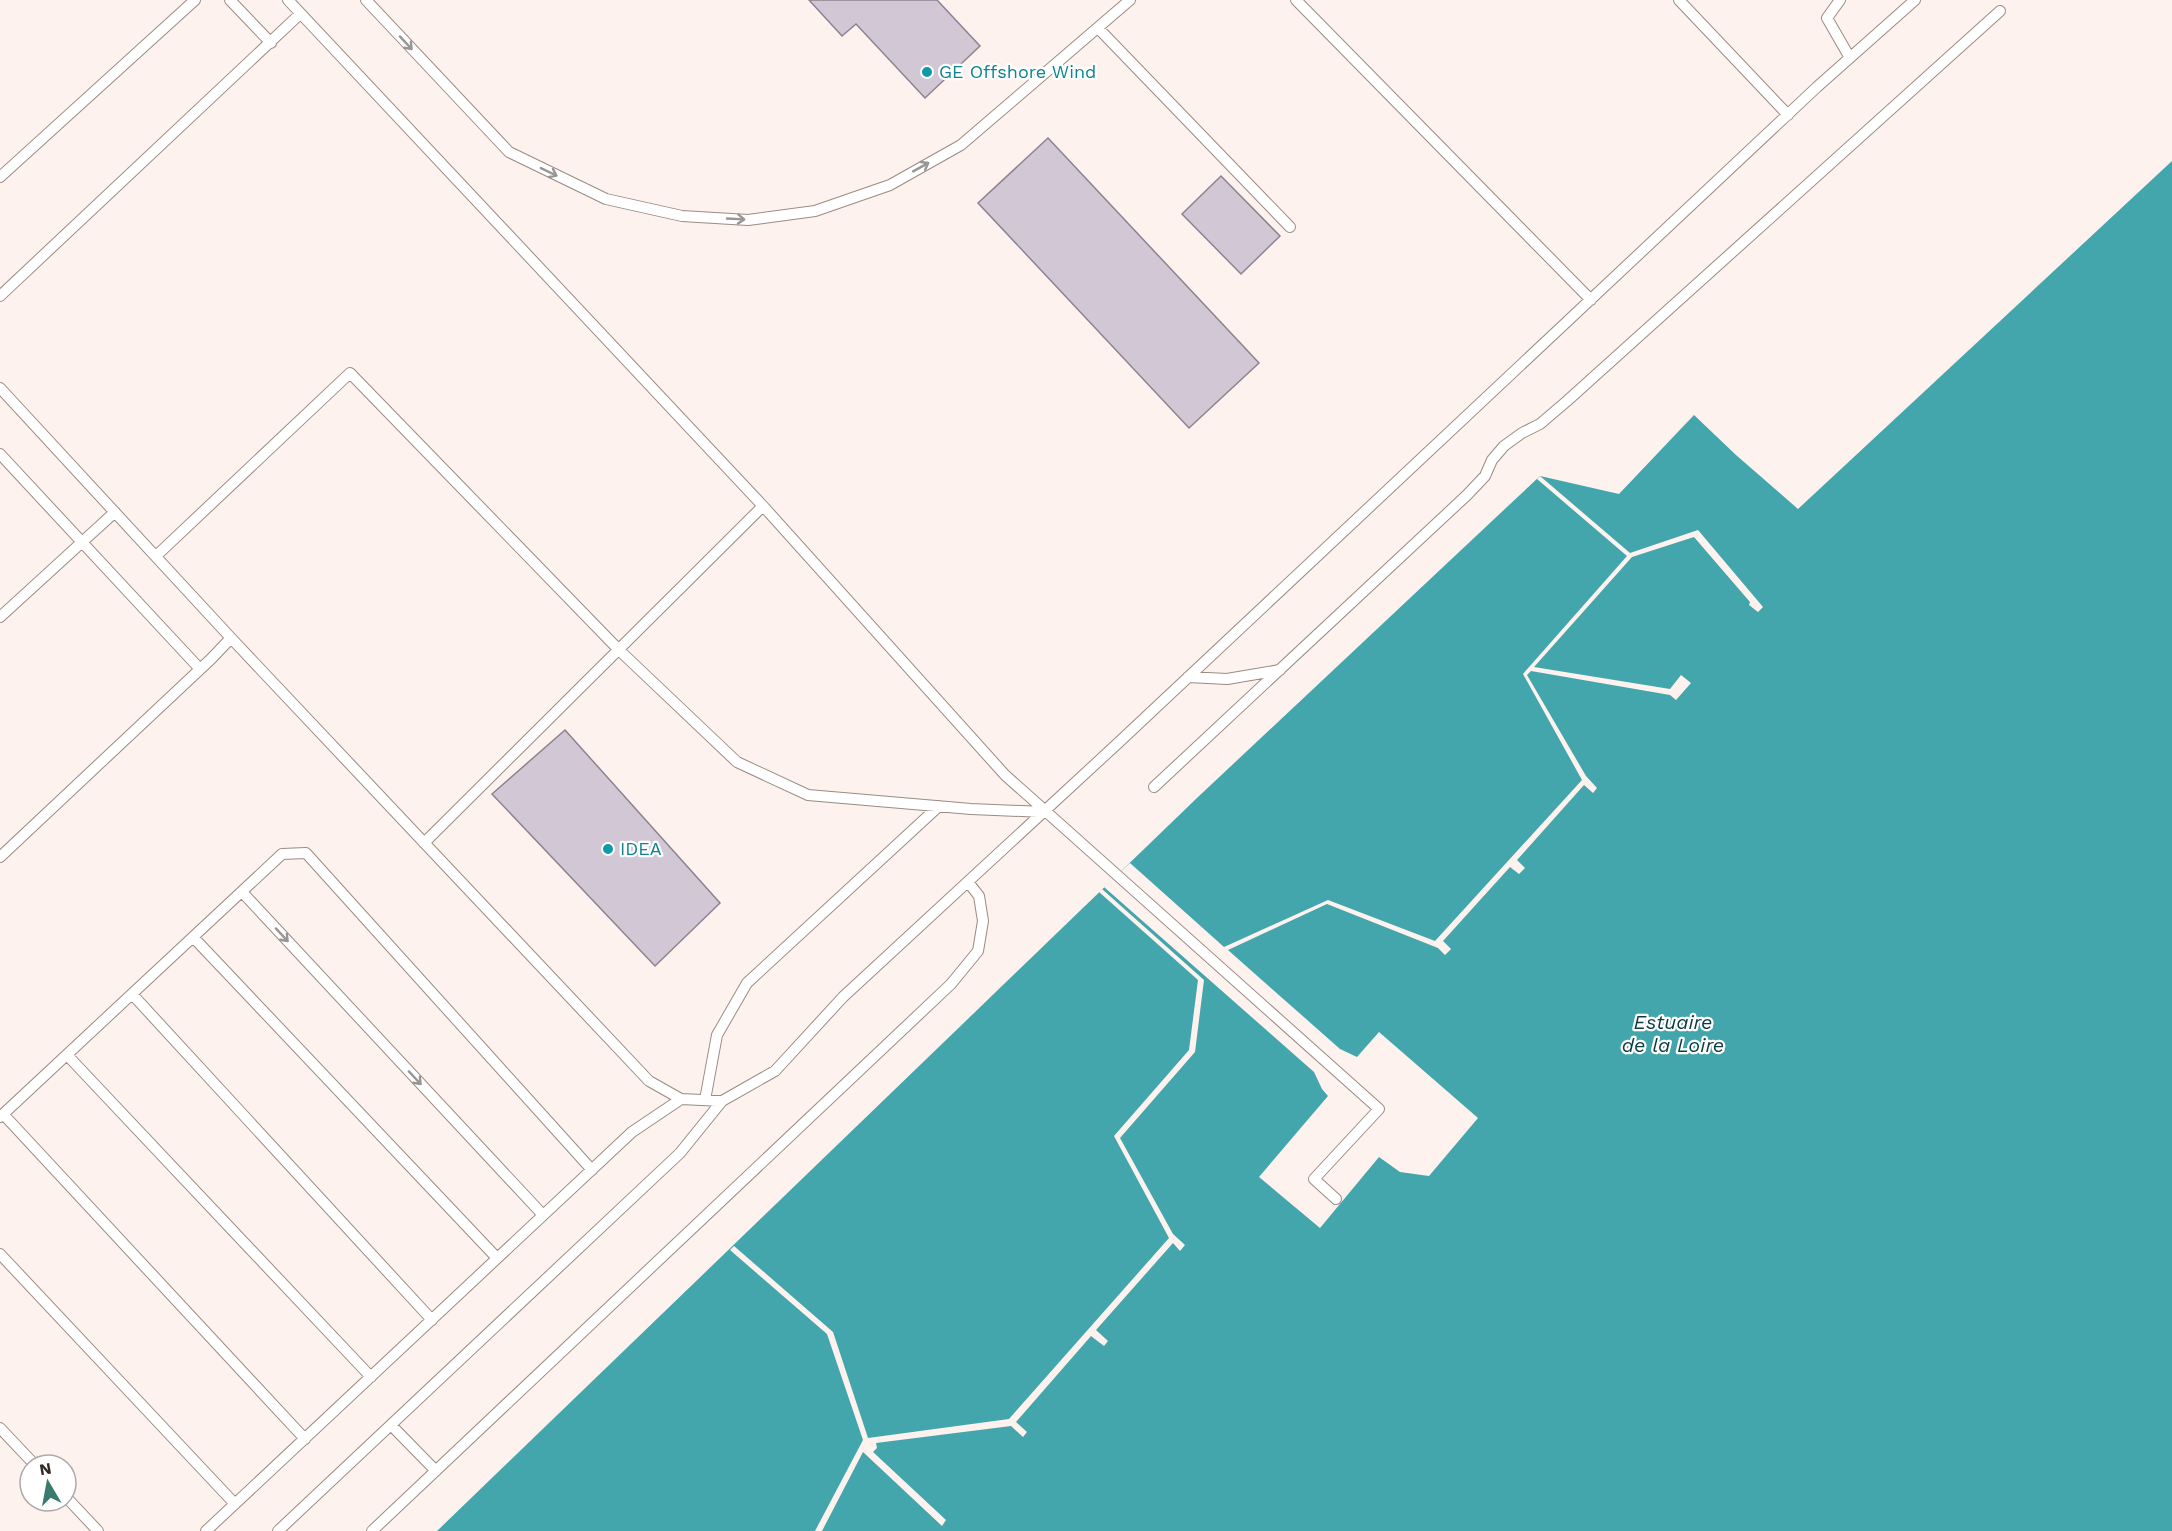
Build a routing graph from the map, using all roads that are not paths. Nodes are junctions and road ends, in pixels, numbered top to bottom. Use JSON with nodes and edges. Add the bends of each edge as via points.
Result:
{"nodes":[{"id":1,"x":195,"y":0,"type":"edge"},
{"id":2,"x":230,"y":0,"type":"edge"},
{"id":3,"x":288,"y":0,"type":"edge"},
{"id":4,"x":366,"y":0,"type":"edge"},
{"id":5,"x":1130,"y":0,"type":"edge"},
{"id":6,"x":1296,"y":0,"type":"edge"},
{"id":7,"x":1679,"y":0,"type":"edge"},
{"id":8,"x":1840,"y":0,"type":"edge"},
{"id":9,"x":1915,"y":0,"type":"edge"},
{"id":10,"x":2001,"y":11,"type":"dead end"},
{"id":11,"x":300,"y":14,"type":"junction"},
{"id":12,"x":1098,"y":28,"type":"junction"},
{"id":13,"x":271,"y":43,"type":"junction"},
{"id":14,"x":1850,"y":58,"type":"junction"},
{"id":15,"x":1788,"y":115,"type":"junction"},
{"id":16,"x":0,"y":177,"type":"edge"},
{"id":17,"x":1290,"y":227,"type":"dead end"},
{"id":18,"x":0,"y":296,"type":"edge"},
{"id":19,"x":1591,"y":300,"type":"junction"},
{"id":20,"x":0,"y":388,"type":"edge"},
{"id":21,"x":0,"y":454,"type":"edge"},
{"id":22,"x":764,"y":506,"type":"junction"},
{"id":23,"x":115,"y":512,"type":"junction"},
{"id":24,"x":81,"y":542,"type":"junction"},
{"id":25,"x":156,"y":556,"type":"junction"},
{"id":26,"x":0,"y":617,"type":"edge"},
{"id":27,"x":231,"y":638,"type":"junction"},
{"id":28,"x":619,"y":650,"type":"junction"},
{"id":29,"x":200,"y":669,"type":"junction"},
{"id":30,"x":1280,"y":669,"type":"junction"},
{"id":31,"x":1188,"y":677,"type":"junction"},
{"id":32,"x":1154,"y":787,"type":"dead end"},
{"id":33,"x":939,"y":806,"type":"junction"},
{"id":34,"x":1044,"y":812,"type":"junction"},
{"id":35,"x":424,"y":843,"type":"junction"},
{"id":36,"x":0,"y":857,"type":"edge"},
{"id":37,"x":968,"y":882,"type":"junction"},
{"id":38,"x":242,"y":892,"type":"junction"},
{"id":39,"x":193,"y":937,"type":"junction"},
{"id":40,"x":132,"y":994,"type":"junction"},
{"id":41,"x":67,"y":1055,"type":"junction"},
{"id":42,"x":681,"y":1099,"type":"junction"},
{"id":43,"x":705,"y":1100,"type":"junction"},
{"id":44,"x":722,"y":1101,"type":"junction"},
{"id":45,"x":2,"y":1115,"type":"edge"},
{"id":46,"x":592,"y":1170,"type":"junction"},
{"id":47,"x":1336,"y":1199,"type":"dead end"},
{"id":48,"x":543,"y":1215,"type":"junction"},
{"id":49,"x":0,"y":1254,"type":"edge"},
{"id":50,"x":497,"y":1258,"type":"junction"},
{"id":51,"x":432,"y":1320,"type":"junction"},
{"id":52,"x":371,"y":1377,"type":"junction"},
{"id":53,"x":391,"y":1425,"type":"junction"},
{"id":54,"x":0,"y":1428,"type":"edge"},
{"id":55,"x":305,"y":1438,"type":"junction"},
{"id":56,"x":24,"y":1453,"type":"edge"},
{"id":57,"x":436,"y":1470,"type":"junction"},
{"id":58,"x":235,"y":1504,"type":"junction"},
{"id":59,"x":78,"y":1510,"type":"edge"},
{"id":60,"x":98,"y":1531,"type":"edge"},
{"id":61,"x":206,"y":1531,"type":"edge"},
{"id":62,"x":278,"y":1531,"type":"edge"},
{"id":63,"x":372,"y":1531,"type":"edge"}],
"edges":[{"from":1,"to":16,"type":"lane"},
{"from":2,"to":13,"type":"lane"},
{"from":3,"to":11,"type":"lane"},
{"from":4,"to":12,"type":"lane","one_way":true,"via":[[509,152],[606,199],[682,216],[748,220],[815,211],[890,185],[961,145]]},
{"from":5,"to":12,"type":"lane"},
{"from":6,"to":19,"type":"lane"},
{"from":7,"to":15,"type":"lane"},
{"from":8,"to":14,"type":"lane","via":[[1827,18]]},
{"from":9,"to":14,"type":"lane"},
{"from":10,"to":30,"type":"lane","via":[[1568,401],[1504,446],[1467,495]]},
{"from":11,"to":13,"type":"lane"},
{"from":11,"to":22,"type":"lane"},
{"from":12,"to":17,"type":"lane"},
{"from":13,"to":18,"type":"lane"},
{"from":14,"to":15,"type":"lane"},
{"from":15,"to":19,"type":"lane"},
{"from":19,"to":31,"type":"lane"},
{"from":20,"to":23,"type":"lane"},
{"from":21,"to":24,"type":"lane"},
{"from":22,"to":28,"type":"lane"},
{"from":22,"to":34,"type":"lane","via":[[1005,775]]},
{"from":23,"to":24,"type":"lane"},
{"from":23,"to":25,"type":"lane"},
{"from":24,"to":26,"type":"lane"},
{"from":24,"to":29,"type":"lane"},
{"from":25,"to":27,"type":"lane"},
{"from":25,"to":28,"type":"lane","via":[[350,373]]},
{"from":27,"to":29,"type":"lane"},
{"from":27,"to":35,"type":"lane"},
{"from":28,"to":33,"type":"lane","via":[[737,762],[808,795]]},
{"from":28,"to":35,"type":"lane"},
{"from":29,"to":36,"type":"lane"},
{"from":30,"to":31,"type":"lane","via":[[1227,679]]},
{"from":30,"to":32,"type":"lane"},
{"from":31,"to":34,"type":"lane"},
{"from":33,"to":34,"type":"lane"},
{"from":33,"to":43,"type":"lane","via":[[747,983],[717,1035]]},
{"from":34,"to":37,"type":"lane"},
{"from":34,"to":47,"type":"lane","via":[[1379,1109],[1314,1179]]},
{"from":35,"to":42,"type":"lane","via":[[649,1081]]},
{"from":37,"to":44,"type":"lane","via":[[843,998],[775,1071]]},
{"from":37,"to":57,"type":"lane","via":[[979,896],[983,921],[978,951],[951,984]]},
{"from":38,"to":39,"type":"lane"},
{"from":38,"to":46,"type":"lane","via":[[282,854],[306,853]]},
{"from":38,"to":48,"type":"lane","one_way":true},
{"from":39,"to":40,"type":"lane"},
{"from":39,"to":50,"type":"lane"},
{"from":40,"to":41,"type":"lane"},
{"from":40,"to":51,"type":"lane"},
{"from":41,"to":45,"type":"lane"},
{"from":41,"to":52,"type":"lane"},
{"from":42,"to":43,"type":"lane"},
{"from":42,"to":46,"type":"lane","via":[[632,1132]]},
{"from":43,"to":44,"type":"lane"},
{"from":44,"to":53,"type":"lane","via":[[680,1154]]},
{"from":45,"to":55,"type":"lane"},
{"from":46,"to":48,"type":"lane"},
{"from":48,"to":50,"type":"lane"},
{"from":49,"to":58,"type":"lane"},
{"from":50,"to":51,"type":"lane"},
{"from":51,"to":52,"type":"lane"},
{"from":52,"to":55,"type":"lane"},
{"from":53,"to":57,"type":"lane"},
{"from":53,"to":62,"type":"lane"},
{"from":54,"to":56,"type":"lane"},
{"from":55,"to":58,"type":"lane"},
{"from":57,"to":63,"type":"lane"},
{"from":58,"to":61,"type":"lane"},
{"from":59,"to":60,"type":"lane"}]}
